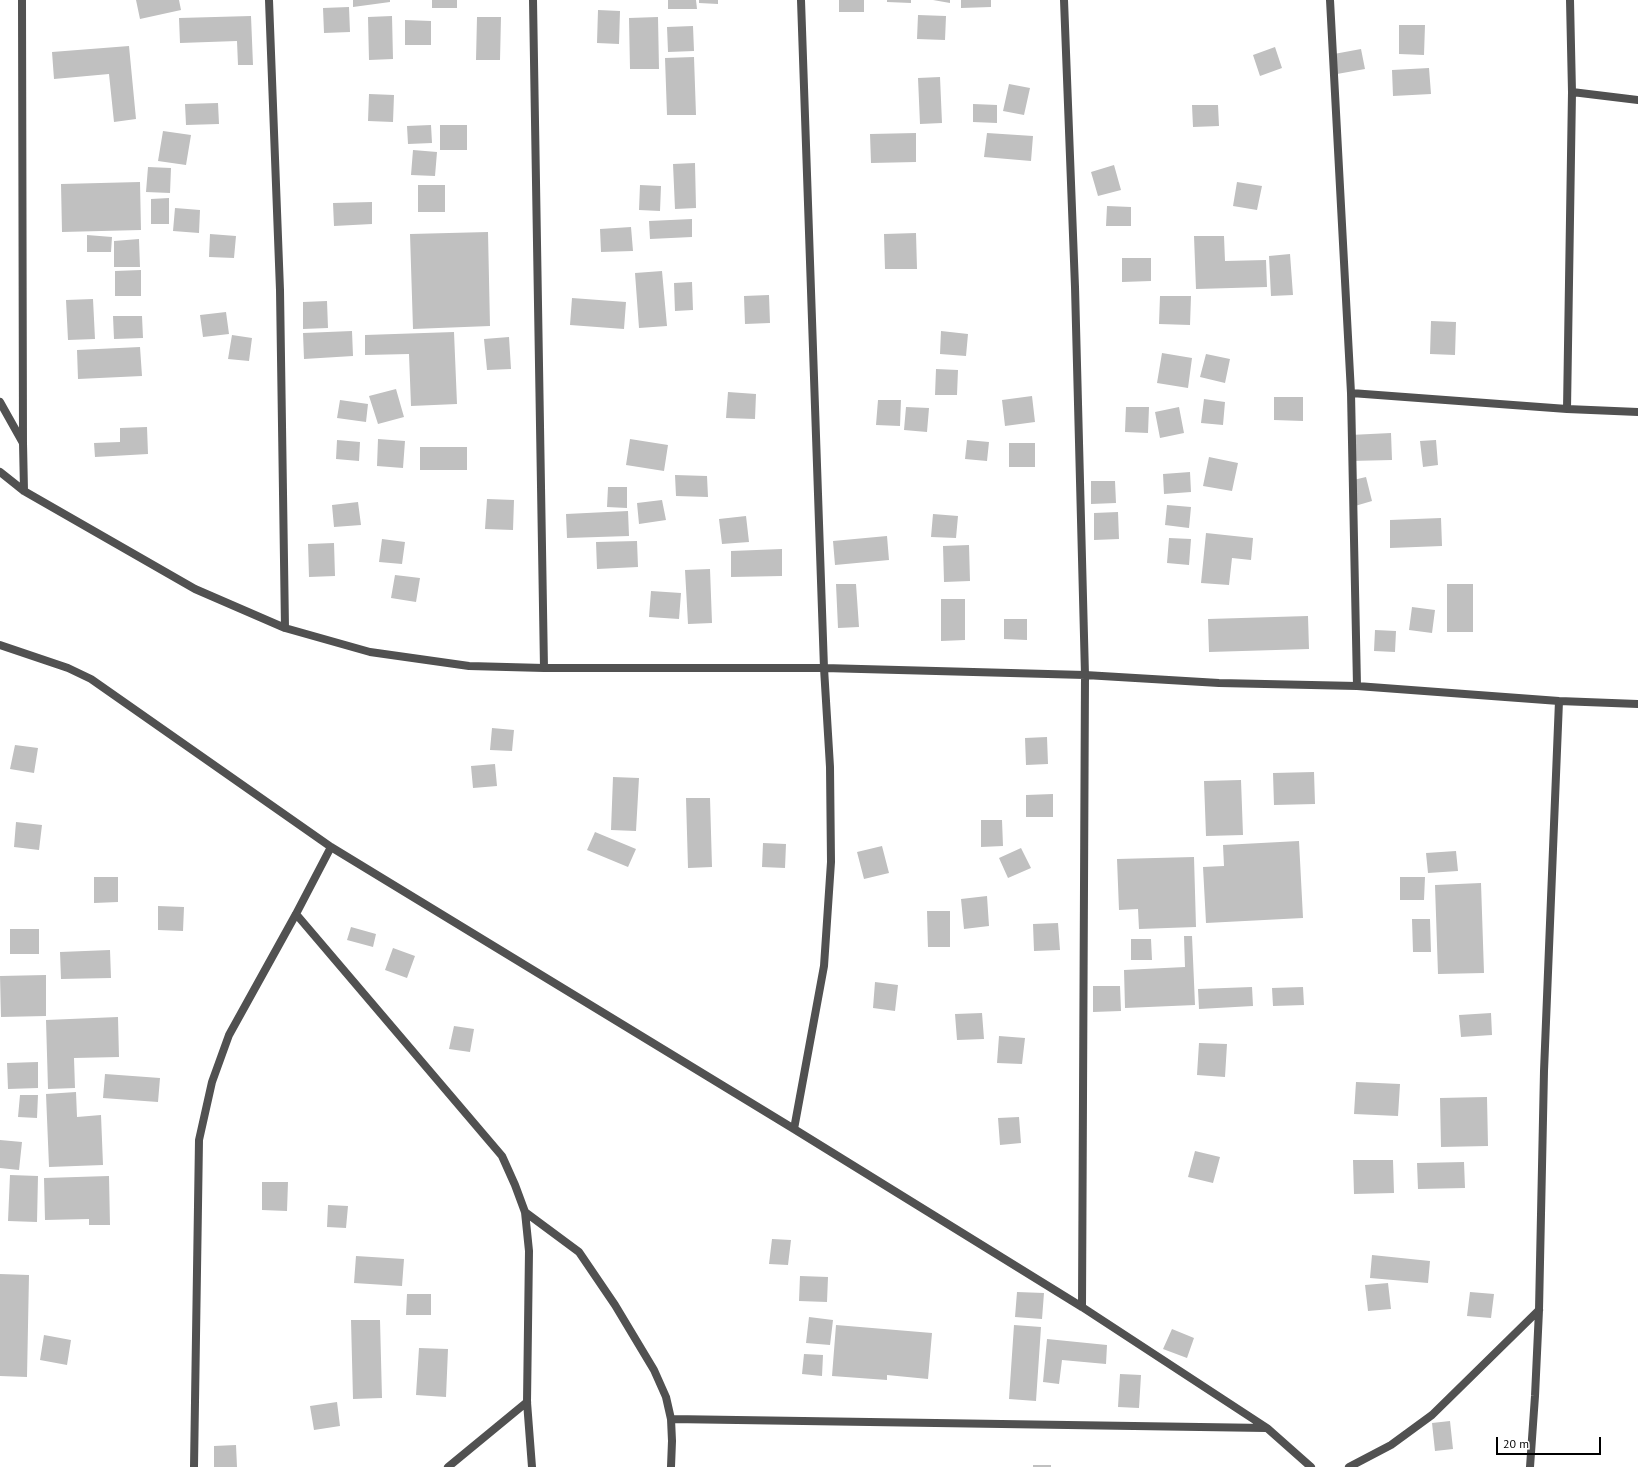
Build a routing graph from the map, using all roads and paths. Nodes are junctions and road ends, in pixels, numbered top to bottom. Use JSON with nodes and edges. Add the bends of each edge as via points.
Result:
{"nodes":[{"id":1,"x":22,"y":0,"type":"edge"},
{"id":2,"x":269,"y":0,"type":"edge"},
{"id":3,"x":533,"y":0,"type":"edge"},
{"id":4,"x":801,"y":0,"type":"edge"},
{"id":5,"x":1064,"y":0,"type":"edge"},
{"id":6,"x":1330,"y":0,"type":"edge"},
{"id":7,"x":1570,"y":0,"type":"edge"},
{"id":8,"x":1572,"y":92,"type":"junction"},
{"id":9,"x":1638,"y":100,"type":"edge"},
{"id":10,"x":1351,"y":393,"type":"junction"},
{"id":11,"x":0,"y":402,"type":"edge"},
{"id":12,"x":1567,"y":409,"type":"junction"},
{"id":13,"x":1638,"y":412,"type":"edge"},
{"id":14,"x":23,"y":443,"type":"junction"},
{"id":15,"x":0,"y":472,"type":"edge"},
{"id":16,"x":24,"y":491,"type":"junction"},
{"id":17,"x":285,"y":628,"type":"junction"},
{"id":18,"x":0,"y":645,"type":"edge"},
{"id":19,"x":544,"y":668,"type":"junction"},
{"id":20,"x":824,"y":668,"type":"junction"},
{"id":21,"x":1085,"y":675,"type":"junction"},
{"id":22,"x":1358,"y":686,"type":"junction"},
{"id":23,"x":1559,"y":700,"type":"junction"},
{"id":24,"x":1638,"y":704,"type":"edge"},
{"id":25,"x":331,"y":847,"type":"junction"},
{"id":26,"x":296,"y":914,"type":"junction"},
{"id":27,"x":794,"y":1129,"type":"junction"},
{"id":28,"x":525,"y":1212,"type":"junction"},
{"id":29,"x":1082,"y":1307,"type":"junction"},
{"id":30,"x":1539,"y":1310,"type":"junction"},
{"id":31,"x":527,"y":1402,"type":"junction"},
{"id":32,"x":670,"y":1419,"type":"junction"},
{"id":33,"x":1267,"y":1428,"type":"junction"},
{"id":34,"x":194,"y":1467,"type":"edge"},
{"id":35,"x":448,"y":1467,"type":"edge"},
{"id":36,"x":532,"y":1467,"type":"edge"},
{"id":37,"x":671,"y":1467,"type":"edge"},
{"id":38,"x":1311,"y":1467,"type":"edge"},
{"id":39,"x":1349,"y":1467,"type":"edge"},
{"id":40,"x":1530,"y":1467,"type":"edge"}],
"edges":[{"from":1,"to":14,"type":"street"},
{"from":2,"to":17,"type":"street","via":[[280,290]]},
{"from":3,"to":19,"type":"street"},
{"from":4,"to":20,"type":"street"},
{"from":5,"to":21,"type":"street","via":[[1075,287]]},
{"from":6,"to":10,"type":"street"},
{"from":7,"to":8,"type":"street"},
{"from":8,"to":9,"type":"street"},
{"from":8,"to":12,"type":"street"},
{"from":10,"to":12,"type":"street"},
{"from":10,"to":22,"type":"street"},
{"from":11,"to":14,"type":"street"},
{"from":12,"to":13,"type":"street"},
{"from":14,"to":16,"type":"street"},
{"from":15,"to":16,"type":"street"},
{"from":16,"to":17,"type":"street","via":[[195,589]]},
{"from":17,"to":19,"type":"street","via":[[370,652],[469,666]]},
{"from":18,"to":25,"type":"street","via":[[68,668],[91,679]]},
{"from":19,"to":20,"type":"street"},
{"from":20,"to":21,"type":"street"},
{"from":20,"to":27,"type":"street","via":[[830,767],[831,862],[824,966]]},
{"from":21,"to":22,"type":"street","via":[[1219,683]]},
{"from":21,"to":29,"type":"street"},
{"from":22,"to":23,"type":"street"},
{"from":23,"to":24,"type":"street"},
{"from":23,"to":30,"type":"street","via":[[1544,1071]]},
{"from":25,"to":26,"type":"street"},
{"from":25,"to":27,"type":"street"},
{"from":26,"to":28,"type":"street","via":[[502,1156]]},
{"from":26,"to":34,"type":"street","via":[[229,1035],[212,1082],[199,1140]]},
{"from":27,"to":29,"type":"street"},
{"from":28,"to":31,"type":"street","via":[[529,1251]]},
{"from":28,"to":32,"type":"street","via":[[579,1252],[654,1370],[666,1397]]},
{"from":29,"to":33,"type":"street"},
{"from":30,"to":39,"type":"street","via":[[1432,1416],[1391,1445]]},
{"from":30,"to":40,"type":"street"},
{"from":31,"to":35,"type":"street"},
{"from":31,"to":36,"type":"street"},
{"from":32,"to":33,"type":"street"},
{"from":32,"to":37,"type":"street"},
{"from":33,"to":38,"type":"street"}]}
